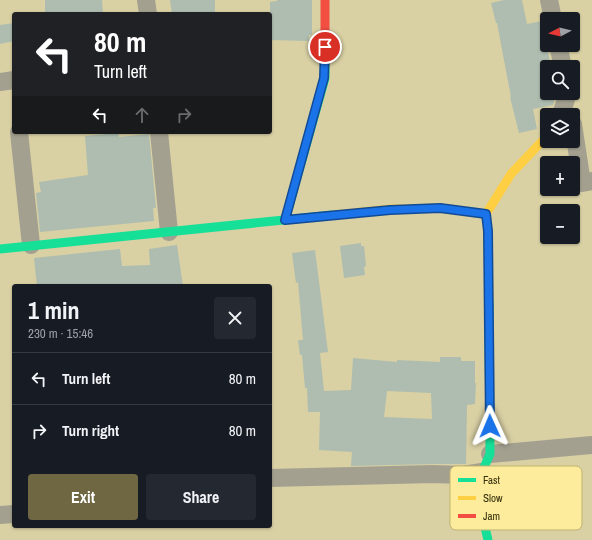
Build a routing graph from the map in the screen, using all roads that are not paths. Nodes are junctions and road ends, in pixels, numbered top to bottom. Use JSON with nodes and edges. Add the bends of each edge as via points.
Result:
{"nodes":[{"id":1,"x":146,"y":0,"type":"edge"},
{"id":2,"x":325,"y":0,"type":"edge"},
{"id":3,"x":549,"y":0,"type":"edge"},
{"id":4,"x":148,"y":12,"type":"edge"},
{"id":5,"x":552,"y":12,"type":"edge"},
{"id":6,"x":12,"y":80,"type":"edge"},
{"id":7,"x":0,"y":82,"type":"edge"},
{"id":8,"x":19,"y":134,"type":"edge"},
{"id":9,"x":159,"y":134,"type":"edge"},
{"id":10,"x":540,"y":143,"type":"edge"},
{"id":11,"x":577,"y":148,"type":"edge"},
{"id":12,"x":592,"y":181,"type":"edge"},
{"id":13,"x":486,"y":214,"type":"junction"},
{"id":14,"x":285,"y":220,"type":"junction"},
{"id":15,"x":169,"y":232,"type":"junction"},
{"id":16,"x":31,"y":245,"type":"junction"},
{"id":17,"x":0,"y":249,"type":"edge"},
{"id":18,"x":592,"y":445,"type":"edge"},
{"id":19,"x":490,"y":454,"type":"junction"},
{"id":20,"x":485,"y":466,"type":"edge"},
{"id":21,"x":450,"y":475,"type":"edge"},
{"id":22,"x":272,"y":478,"type":"edge"},
{"id":23,"x":12,"y":514,"type":"edge"},
{"id":24,"x":0,"y":515,"type":"edge"},
{"id":25,"x":486,"y":530,"type":"edge"},
{"id":26,"x":488,"y":540,"type":"edge"}],
"edges":[{"from":1,"to":4,"type":"street"},
{"from":2,"to":14,"type":"street","via":[[324,78]]},
{"from":3,"to":5,"type":"street"},
{"from":6,"to":7,"type":"street"},
{"from":8,"to":16,"type":"street"},
{"from":9,"to":15,"type":"street"},
{"from":10,"to":13,"type":"street","via":[[511,174]]},
{"from":11,"to":12,"type":"street","via":[[582,183]]},
{"from":13,"to":14,"type":"street","via":[[440,208]]},
{"from":13,"to":19,"type":"street"},
{"from":14,"to":15,"type":"street"},
{"from":15,"to":16,"type":"street"},
{"from":16,"to":17,"type":"street"},
{"from":18,"to":19,"type":"street"},
{"from":19,"to":20,"type":"street"},
{"from":21,"to":22,"type":"street"},
{"from":23,"to":24,"type":"street"},
{"from":25,"to":26,"type":"street"}]}
